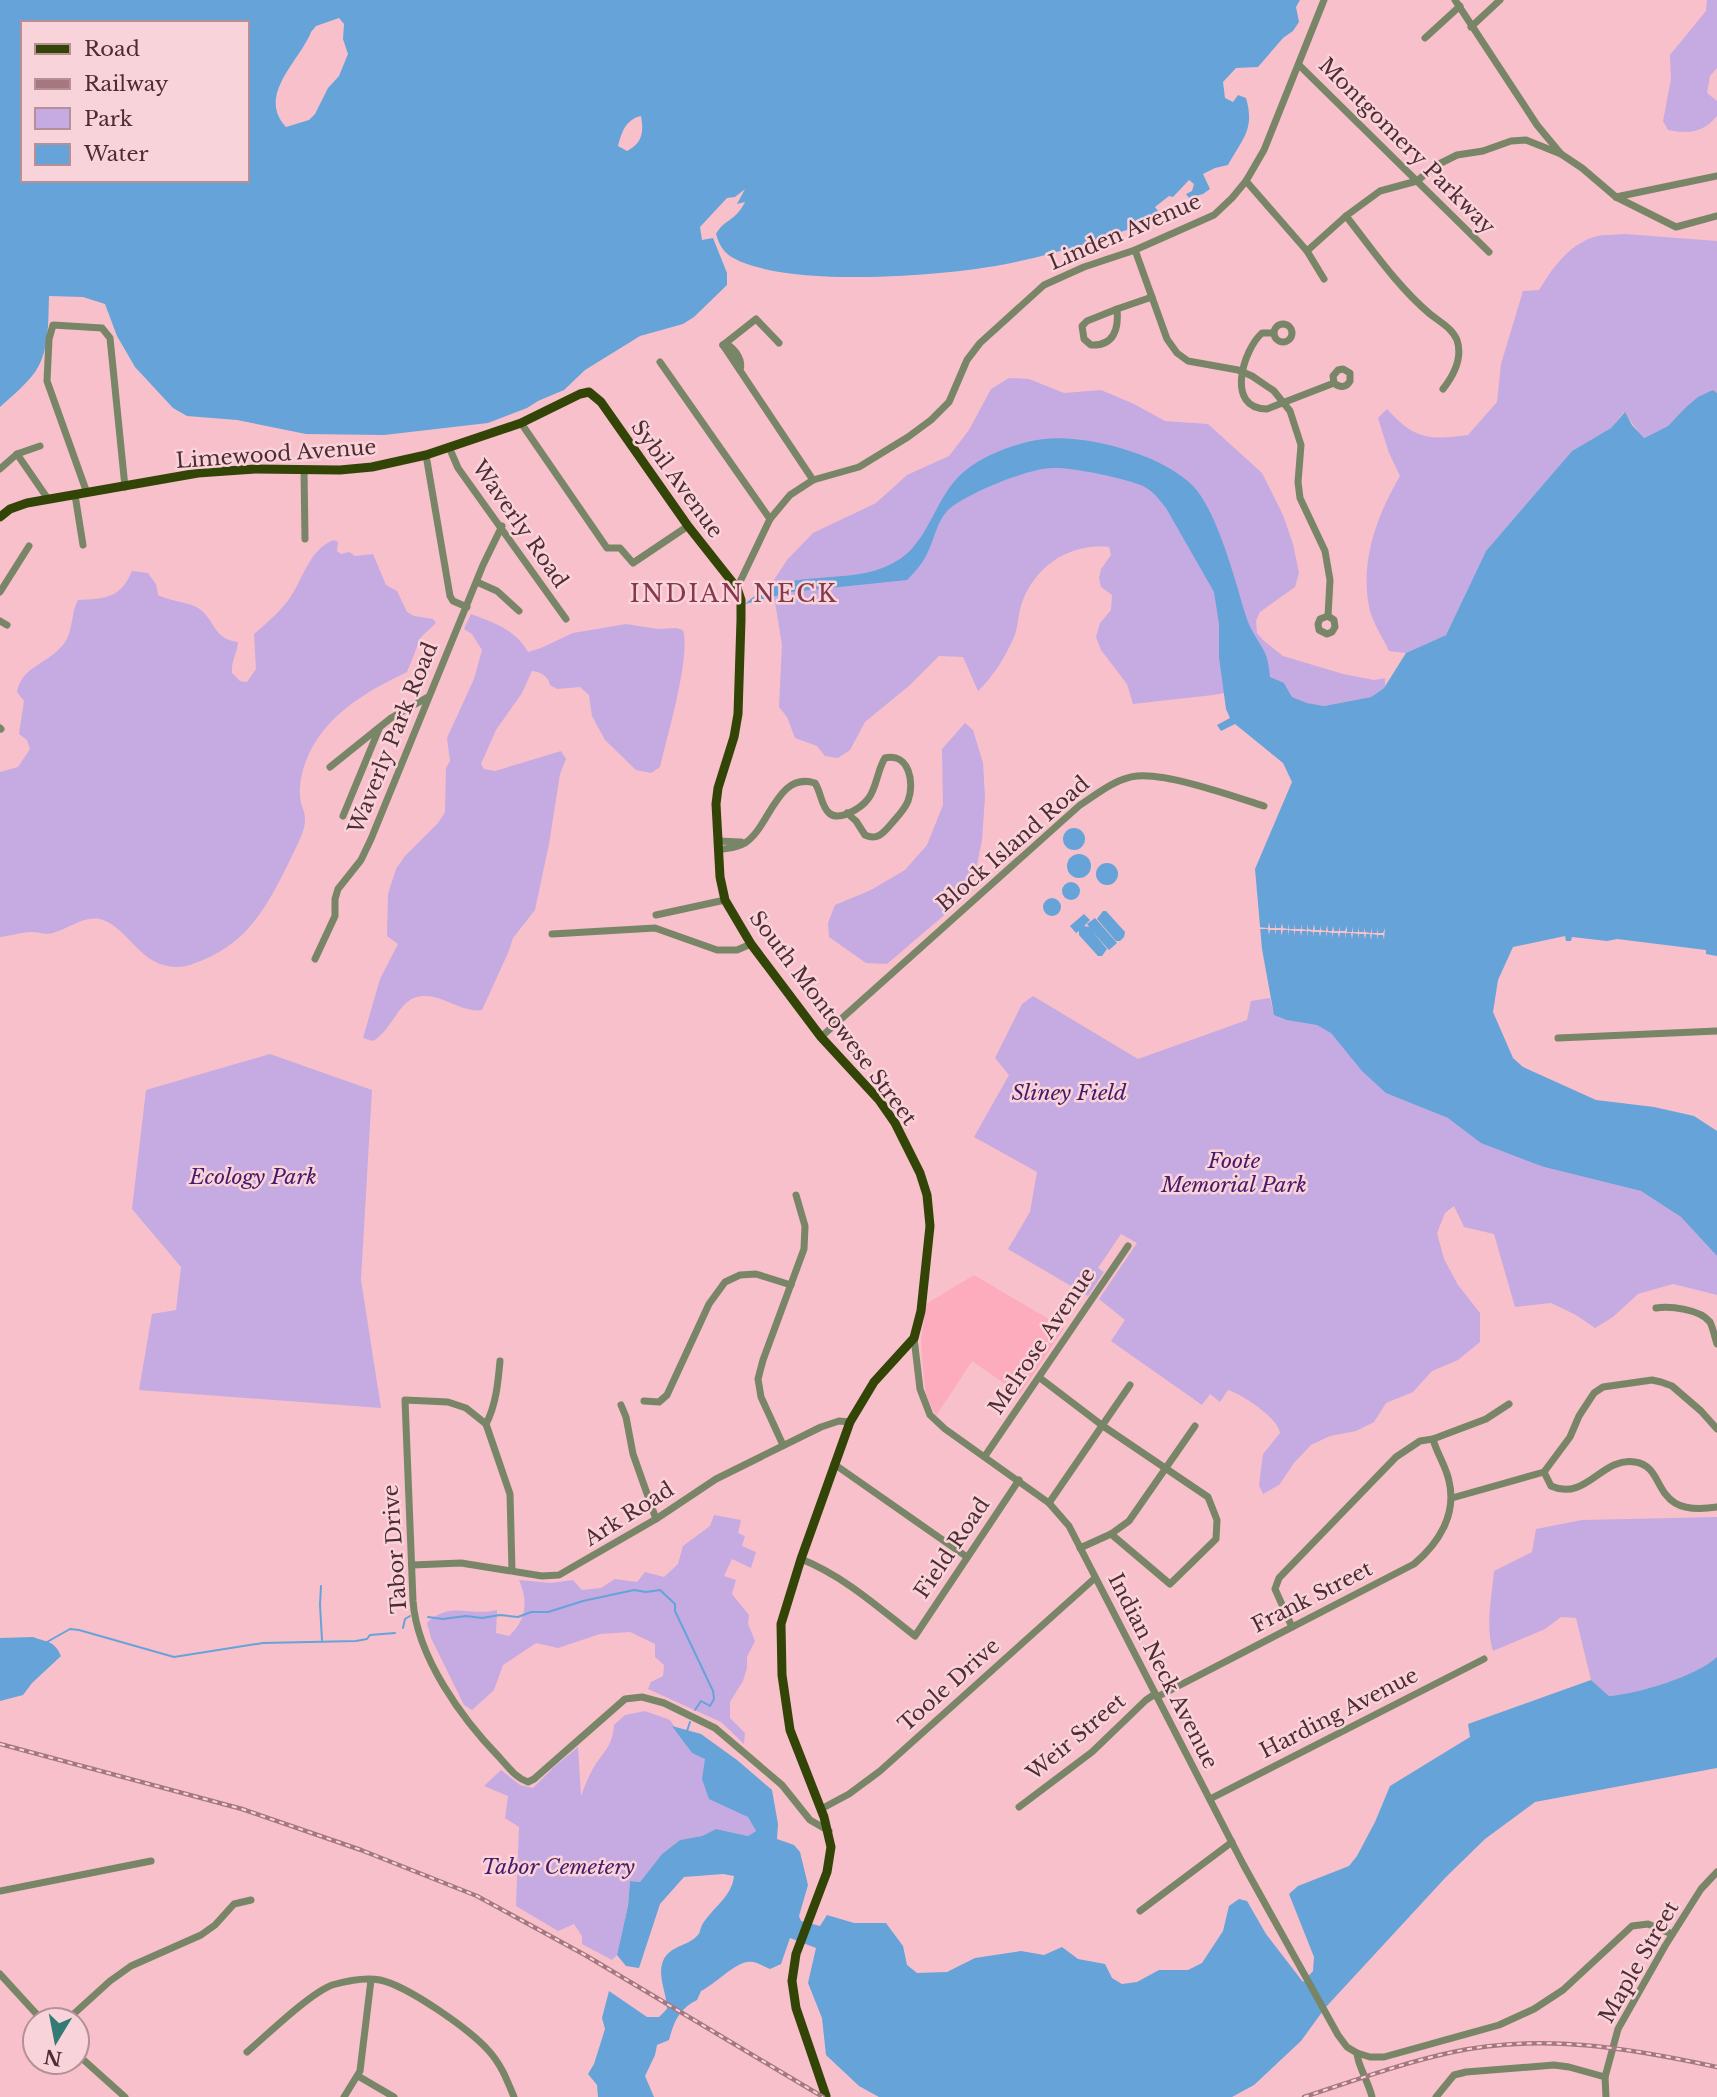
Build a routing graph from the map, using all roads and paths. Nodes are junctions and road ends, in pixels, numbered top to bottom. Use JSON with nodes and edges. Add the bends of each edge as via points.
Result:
{"nodes":[{"id":1,"x":1324,"y":0,"type":"edge"},
{"id":2,"x":1500,"y":0,"type":"edge"},
{"id":3,"x":1458,"y":3,"type":"edge"},
{"id":4,"x":1471,"y":27,"type":"junction"},
{"id":5,"x":1425,"y":38,"type":"dead end"},
{"id":6,"x":1299,"y":65,"type":"junction"},
{"id":7,"x":1561,"y":154,"type":"junction"},
{"id":8,"x":1717,"y":176,"type":"edge"},
{"id":9,"x":1246,"y":181,"type":"junction"},
{"id":10,"x":1417,"y":181,"type":"junction"},
{"id":11,"x":1616,"y":197,"type":"junction"},
{"id":12,"x":1346,"y":216,"type":"junction"},
{"id":13,"x":1717,"y":216,"type":"edge"},
{"id":14,"x":1135,"y":250,"type":"junction"},
{"id":15,"x":1307,"y":251,"type":"junction"},
{"id":16,"x":1489,"y":252,"type":"dead end"},
{"id":17,"x":1324,"y":279,"type":"dead end"},
{"id":18,"x":1152,"y":297,"type":"junction"},
{"id":19,"x":1117,"y":309,"type":"junction"},
{"id":20,"x":1273,"y":333,"type":"dead end"},
{"id":21,"x":779,"y":343,"type":"dead end"},
{"id":22,"x":660,"y":362,"type":"dead end"},
{"id":23,"x":1243,"y":371,"type":"junction"},
{"id":24,"x":1334,"y":383,"type":"dead end"},
{"id":25,"x":1443,"y":389,"type":"dead end"},
{"id":26,"x":589,"y":392,"type":"joint"},
{"id":27,"x":1285,"y":402,"type":"junction"},
{"id":28,"x":521,"y":423,"type":"junction"},
{"id":29,"x":40,"y":446,"type":"dead end"},
{"id":30,"x":449,"y":447,"type":"junction"},
{"id":31,"x":17,"y":454,"type":"junction"},
{"id":32,"x":426,"y":455,"type":"junction"},
{"id":33,"x":0,"y":469,"type":"edge"},
{"id":34,"x":304,"y":469,"type":"junction"},
{"id":35,"x":813,"y":481,"type":"junction"},
{"id":36,"x":125,"y":486,"type":"junction"},
{"id":37,"x":87,"y":493,"type":"junction"},
{"id":38,"x":75,"y":495,"type":"junction"},
{"id":39,"x":48,"y":499,"type":"junction"},
{"id":40,"x":0,"y":517,"type":"edge"},
{"id":41,"x":770,"y":519,"type":"junction"},
{"id":42,"x":502,"y":526,"type":"junction"},
{"id":43,"x":688,"y":526,"type":"junction"},
{"id":44,"x":305,"y":539,"type":"dead end"},
{"id":45,"x":83,"y":545,"type":"dead end"},
{"id":46,"x":29,"y":546,"type":"dead end"},
{"id":47,"x":477,"y":582,"type":"junction"},
{"id":48,"x":737,"y":588,"type":"junction"},
{"id":49,"x":0,"y":592,"type":"edge"},
{"id":50,"x":467,"y":607,"type":"junction"},
{"id":51,"x":519,"y":611,"type":"dead end"},
{"id":52,"x":1328,"y":617,"type":"dead end"},
{"id":53,"x":566,"y":619,"type":"dead end"},
{"id":54,"x":429,"y":697,"type":"junction"},
{"id":55,"x":379,"y":728,"type":"junction"},
{"id":56,"x":330,"y":767,"type":"dead end"},
{"id":57,"x":1264,"y":806,"type":"dead end"},
{"id":58,"x":847,"y":814,"type":"junction"},
{"id":59,"x":343,"y":816,"type":"dead end"},
{"id":60,"x":718,"y":846,"type":"junction"},
{"id":61,"x":725,"y":900,"type":"junction"},
{"id":62,"x":656,"y":915,"type":"dead end"},
{"id":63,"x":552,"y":934,"type":"dead end"},
{"id":64,"x":751,"y":944,"type":"junction"},
{"id":65,"x":315,"y":959,"type":"dead end"},
{"id":66,"x":1717,"y":1031,"type":"edge"},
{"id":67,"x":821,"y":1037,"type":"junction"},
{"id":68,"x":1558,"y":1038,"type":"dead end"},
{"id":69,"x":796,"y":1195,"type":"dead end"},
{"id":70,"x":1128,"y":1246,"type":"dead end"},
{"id":71,"x":791,"y":1285,"type":"junction"},
{"id":72,"x":1656,"y":1308,"type":"dead end"},
{"id":73,"x":914,"y":1338,"type":"junction"},
{"id":74,"x":1717,"y":1344,"type":"edge"},
{"id":75,"x":500,"y":1361,"type":"dead end"},
{"id":76,"x":1040,"y":1378,"type":"junction"},
{"id":77,"x":1130,"y":1385,"type":"dead end"},
{"id":78,"x":644,"y":1401,"type":"dead end"},
{"id":79,"x":1510,"y":1404,"type":"dead end"},
{"id":80,"x":621,"y":1405,"type":"dead end"},
{"id":81,"x":850,"y":1422,"type":"junction"},
{"id":82,"x":486,"y":1424,"type":"junction"},
{"id":83,"x":1104,"y":1426,"type":"junction"},
{"id":84,"x":1195,"y":1426,"type":"dead end"},
{"id":85,"x":1717,"y":1429,"type":"edge"},
{"id":86,"x":1433,"y":1439,"type":"junction"},
{"id":87,"x":783,"y":1445,"type":"junction"},
{"id":88,"x":985,"y":1456,"type":"junction"},
{"id":89,"x":834,"y":1464,"type":"junction"},
{"id":90,"x":1166,"y":1469,"type":"junction"},
{"id":91,"x":1544,"y":1472,"type":"junction"},
{"id":92,"x":1019,"y":1480,"type":"junction"},
{"id":93,"x":1452,"y":1498,"type":"junction"},
{"id":94,"x":1049,"y":1503,"type":"junction"},
{"id":95,"x":1717,"y":1507,"type":"edge"},
{"id":96,"x":656,"y":1519,"type":"junction"},
{"id":97,"x":1111,"y":1534,"type":"junction"},
{"id":98,"x":1080,"y":1548,"type":"junction"},
{"id":99,"x":967,"y":1557,"type":"junction"},
{"id":100,"x":801,"y":1559,"type":"junction"},
{"id":101,"x":412,"y":1564,"type":"junction"},
{"id":102,"x":512,"y":1570,"type":"junction"},
{"id":103,"x":1095,"y":1578,"type":"junction"},
{"id":104,"x":1292,"y":1627,"type":"junction"},
{"id":105,"x":1484,"y":1659,"type":"dead end"},
{"id":106,"x":1156,"y":1695,"type":"junction"},
{"id":107,"x":1210,"y":1799,"type":"junction"},
{"id":108,"x":1019,"y":1807,"type":"dead end"},
{"id":109,"x":821,"y":1809,"type":"junction"},
{"id":110,"x":828,"y":1831,"type":"junction"},
{"id":111,"x":1232,"y":1843,"type":"junction"},
{"id":112,"x":150,"y":1861,"type":"dead end"},
{"id":113,"x":1717,"y":1872,"type":"edge"},
{"id":114,"x":0,"y":1891,"type":"edge"},
{"id":115,"x":251,"y":1900,"type":"dead end"},
{"id":116,"x":1140,"y":1911,"type":"dead end"},
{"id":117,"x":1672,"y":1934,"type":"junction"},
{"id":118,"x":0,"y":1974,"type":"edge"},
{"id":119,"x":371,"y":1980,"type":"junction"},
{"id":120,"x":29,"y":2006,"type":"edge"},
{"id":121,"x":82,"y":2006,"type":"edge"},
{"id":122,"x":247,"y":2052,"type":"dead end"},
{"id":123,"x":1357,"y":2053,"type":"junction"},
{"id":124,"x":91,"y":2067,"type":"edge"},
{"id":125,"x":358,"y":2076,"type":"junction"},
{"id":126,"x":1605,"y":2077,"type":"junction"},
{"id":127,"x":826,"y":2096,"type":"edge"},
{"id":128,"x":125,"y":2097,"type":"edge"},
{"id":129,"x":344,"y":2097,"type":"edge"},
{"id":130,"x":394,"y":2097,"type":"edge"},
{"id":131,"x":514,"y":2097,"type":"edge"},
{"id":132,"x":1372,"y":2097,"type":"edge"},
{"id":133,"x":1436,"y":2097,"type":"edge"},
{"id":134,"x":1606,"y":2097,"type":"edge"}],
"edges":[{"from":1,"to":6,"type":"street","name":"Linden Avenue"},
{"from":2,"to":4,"type":"street"},
{"from":3,"to":4,"type":"street"},
{"from":3,"to":5,"type":"street"},
{"from":4,"to":7,"type":"street"},
{"from":6,"to":9,"type":"street","name":"Linden Avenue"},
{"from":6,"to":10,"type":"street","name":"Montgomery Parkway"},
{"from":7,"to":10,"type":"street","via":[[1526,140],[1511,141],[1457,155]]},
{"from":7,"to":11,"type":"street"},
{"from":8,"to":11,"type":"street"},
{"from":9,"to":14,"type":"street","name":"Linden Avenue","via":[[1214,215]]},
{"from":9,"to":15,"type":"street"},
{"from":10,"to":12,"type":"street","via":[[1380,191]]},
{"from":10,"to":16,"type":"street","name":"Montgomery Parkway"},
{"from":11,"to":13,"type":"street","via":[[1676,227]]},
{"from":12,"to":15,"type":"street"},
{"from":12,"to":25,"type":"street","via":[[1400,284],[1452,331],[1459,352],[1457,368]]},
{"from":14,"to":18,"type":"street"},
{"from":14,"to":35,"type":"street","name":"Linden Avenue","via":[[1044,285],[980,343],[967,360],[949,402],[931,421],[859,467]]},
{"from":15,"to":17,"type":"street"},
{"from":18,"to":19,"type":"street"},
{"from":18,"to":23,"type":"street","via":[[1177,353],[1193,362]]},
{"from":19,"to":19,"type":"street","via":[[1087,321],[1082,326],[1084,340],[1100,346],[1111,340]]},
{"from":20,"to":23,"type":"street","via":[[1262,333],[1252,342]]},
{"from":21,"to":35,"type":"street","via":[[756,319],[723,345],[734,351],[740,370]]},
{"from":22,"to":41,"type":"street"},
{"from":23,"to":27,"type":"street","via":[[1267,384]]},
{"from":23,"to":27,"type":"street","via":[[1242,393],[1249,404],[1267,409]]},
{"from":24,"to":27,"type":"street"},
{"from":26,"to":28,"type":"main road","name":"Limewood Avenue"},
{"from":26,"to":43,"type":"main road","name":"Sybil Avenue","via":[[601,402]]},
{"from":27,"to":52,"type":"street","via":[[1301,445],[1300,498],[1325,551]]},
{"from":28,"to":30,"type":"main road","name":"Limewood Avenue"},
{"from":28,"to":43,"type":"street","via":[[607,548],[620,548],[633,564]]},
{"from":29,"to":31,"type":"street"},
{"from":30,"to":32,"type":"main road","name":"Limewood Avenue"},
{"from":30,"to":42,"type":"street","name":"Waverly Road","via":[[458,468]]},
{"from":31,"to":33,"type":"street"},
{"from":31,"to":39,"type":"street"},
{"from":32,"to":34,"type":"main road","name":"Limewood Avenue","via":[[372,467]]},
{"from":32,"to":50,"type":"street","via":[[450,596]]},
{"from":34,"to":36,"type":"main road","name":"Limewood Avenue","via":[[198,473]]},
{"from":34,"to":44,"type":"street"},
{"from":35,"to":41,"type":"street","name":"Linden Avenue","via":[[790,495]]},
{"from":36,"to":37,"type":"main road","name":"Limewood Avenue"},
{"from":36,"to":37,"type":"street","via":[[110,338],[102,328],[53,325],[47,381]]},
{"from":37,"to":38,"type":"main road","name":"Limewood Avenue"},
{"from":38,"to":39,"type":"main road","name":"Limewood Avenue"},
{"from":38,"to":45,"type":"street"},
{"from":39,"to":40,"type":"main road","name":"Limewood Avenue","via":[[10,509]]},
{"from":41,"to":48,"type":"street","name":"Linden Avenue"},
{"from":42,"to":47,"type":"street","name":"Waverly Park Road"},
{"from":42,"to":53,"type":"street","name":"Waverly Road"},
{"from":43,"to":48,"type":"main road","name":"Sybil Avenue"},
{"from":46,"to":49,"type":"street"},
{"from":47,"to":50,"type":"street","name":"Waverly Park Road"},
{"from":47,"to":51,"type":"street","via":[[497,591]]},
{"from":48,"to":60,"type":"main road","name":"South Montowese Street","via":[[741,604],[737,714],[718,788]]},
{"from":50,"to":54,"type":"street","name":"Waverly Park Road"},
{"from":54,"to":55,"type":"street"},
{"from":54,"to":65,"type":"street","name":"Waverly Park Road","via":[[372,839],[338,889],[335,916]]},
{"from":55,"to":56,"type":"street"},
{"from":55,"to":59,"type":"street"},
{"from":57,"to":67,"type":"street","name":"Block Island Road","via":[[1196,785],[1150,777],[1137,776],[1104,788]]},
{"from":58,"to":58,"type":"street","via":[[867,800],[885,758],[900,759],[911,779],[908,801],[882,835],[865,835]]},
{"from":58,"to":60,"type":"street","via":[[828,812],[815,783],[806,780],[780,794],[745,842],[734,848]]},
{"from":60,"to":61,"type":"main road","name":"South Montowese Street"},
{"from":61,"to":62,"type":"street"},
{"from":61,"to":64,"type":"main road","name":"South Montowese Street"},
{"from":63,"to":64,"type":"street","via":[[655,928],[716,950],[737,950]]},
{"from":64,"to":67,"type":"main road","name":"South Montowese Street"},
{"from":66,"to":68,"type":"street"},
{"from":67,"to":73,"type":"main road","name":"South Montowese Street","via":[[879,1100],[910,1150],[923,1183],[930,1226]]},
{"from":69,"to":71,"type":"street","via":[[805,1239]]},
{"from":70,"to":76,"type":"street","name":"Melrose Avenue"},
{"from":71,"to":78,"type":"street","via":[[758,1274],[727,1280],[709,1304],[669,1392],[659,1402]]},
{"from":71,"to":87,"type":"street","via":[[758,1376],[759,1393]]},
{"from":72,"to":74,"type":"street","via":[[1681,1308],[1700,1316],[1709,1322]]},
{"from":73,"to":81,"type":"main road","via":[[874,1382]]},
{"from":73,"to":88,"type":"street","name":"Indian Neck Avenue","via":[[920,1389],[930,1415]]},
{"from":75,"to":82,"type":"street"},
{"from":76,"to":83,"type":"street"},
{"from":76,"to":88,"type":"street","name":"Melrose Avenue"},
{"from":77,"to":83,"type":"street"},
{"from":79,"to":86,"type":"street","via":[[1486,1419]]},
{"from":80,"to":96,"type":"street"},
{"from":81,"to":87,"type":"street","name":"Ark Road","via":[[831,1423]]},
{"from":81,"to":89,"type":"main road"},
{"from":82,"to":101,"type":"street","name":"Tabor Drive","via":[[466,1408],[449,1402],[405,1400]]},
{"from":82,"to":102,"type":"street","via":[[510,1494]]},
{"from":83,"to":90,"type":"street"},
{"from":83,"to":94,"type":"street"},
{"from":84,"to":90,"type":"street"},
{"from":85,"to":91,"type":"street","via":[[1661,1381],[1603,1387],[1594,1393]]},
{"from":86,"to":93,"type":"street"},
{"from":86,"to":104,"type":"street","via":[[1420,1441],[1396,1457],[1279,1578],[1275,1589]]},
{"from":87,"to":96,"type":"street","name":"Ark Road","via":[[716,1479]]},
{"from":88,"to":92,"type":"street","name":"Indian Neck Avenue"},
{"from":89,"to":99,"type":"street"},
{"from":89,"to":100,"type":"main road"},
{"from":90,"to":97,"type":"street","via":[[1129,1521]]},
{"from":90,"to":97,"type":"street","via":[[1208,1497],[1217,1520],[1216,1539],[1170,1584]]},
{"from":91,"to":93,"type":"street"},
{"from":91,"to":95,"type":"street","via":[[1552,1486],[1569,1491],[1615,1465],[1636,1462],[1648,1468],[1675,1504],[1694,1509]]},
{"from":92,"to":94,"type":"street","name":"Indian Neck Avenue"},
{"from":92,"to":99,"type":"street","name":"Field Road"},
{"from":93,"to":104,"type":"street","name":"Frank Street","via":[[1440,1535],[1414,1564]]},
{"from":94,"to":98,"type":"street","name":"Indian Neck Avenue"},
{"from":96,"to":102,"type":"street","name":"Ark Road","via":[[559,1575]]},
{"from":97,"to":98,"type":"street"},
{"from":98,"to":103,"type":"street","name":"Indian Neck Avenue"},
{"from":99,"to":100,"type":"street","name":"Field Road","via":[[915,1636],[852,1588]]},
{"from":100,"to":109,"type":"main road","via":[[781,1624],[782,1675],[793,1741]]},
{"from":101,"to":102,"type":"street","name":"Ark Road","via":[[461,1563]]},
{"from":101,"to":110,"type":"street","name":"Tabor Drive","via":[[419,1629],[443,1687],[521,1780],[534,1779],[625,1699],[642,1697],[715,1728],[782,1785],[810,1820]]},
{"from":103,"to":106,"type":"street","name":"Indian Neck Avenue"},
{"from":103,"to":109,"type":"street","name":"Toole Drive","via":[[880,1771]]},
{"from":104,"to":106,"type":"street","name":"Frank Street"},
{"from":105,"to":107,"type":"street","name":"Harding Avenue"},
{"from":106,"to":107,"type":"street","name":"Indian Neck Avenue"},
{"from":106,"to":108,"type":"street","name":"Weir Street","via":[[1093,1752]]},
{"from":107,"to":111,"type":"street","name":"Indian Neck Avenue"},
{"from":109,"to":110,"type":"main road"},
{"from":110,"to":127,"type":"main road","via":[[830,1864],[800,1945],[792,1981]]},
{"from":111,"to":116,"type":"street"},
{"from":111,"to":123,"type":"street","name":"Indian Neck Avenue","via":[[1343,2042]]},
{"from":112,"to":114,"type":"street"},
{"from":113,"to":117,"type":"street","name":"Maple Street"},
{"from":115,"to":121,"type":"street","via":[[234,1904],[201,1935],[131,1966]]},
{"from":117,"to":123,"type":"street","via":[[1648,1924],[1632,1926],[1563,1990],[1499,2025],[1392,2056]]},
{"from":117,"to":126,"type":"street","name":"Maple Street","via":[[1618,2029]]},
{"from":118,"to":120,"type":"street"},
{"from":119,"to":122,"type":"street","via":[[331,1986]]},
{"from":119,"to":125,"type":"street"},
{"from":119,"to":131,"type":"street","via":[[405,1991],[469,2031],[503,2070]]},
{"from":123,"to":132,"type":"street","name":"Indian Neck Avenue"},
{"from":124,"to":128,"type":"street"},
{"from":125,"to":129,"type":"street"},
{"from":125,"to":130,"type":"street"},
{"from":126,"to":133,"type":"street","via":[[1554,2065],[1466,2072],[1450,2079]]},
{"from":126,"to":134,"type":"street","name":"Maple Street"}]}
